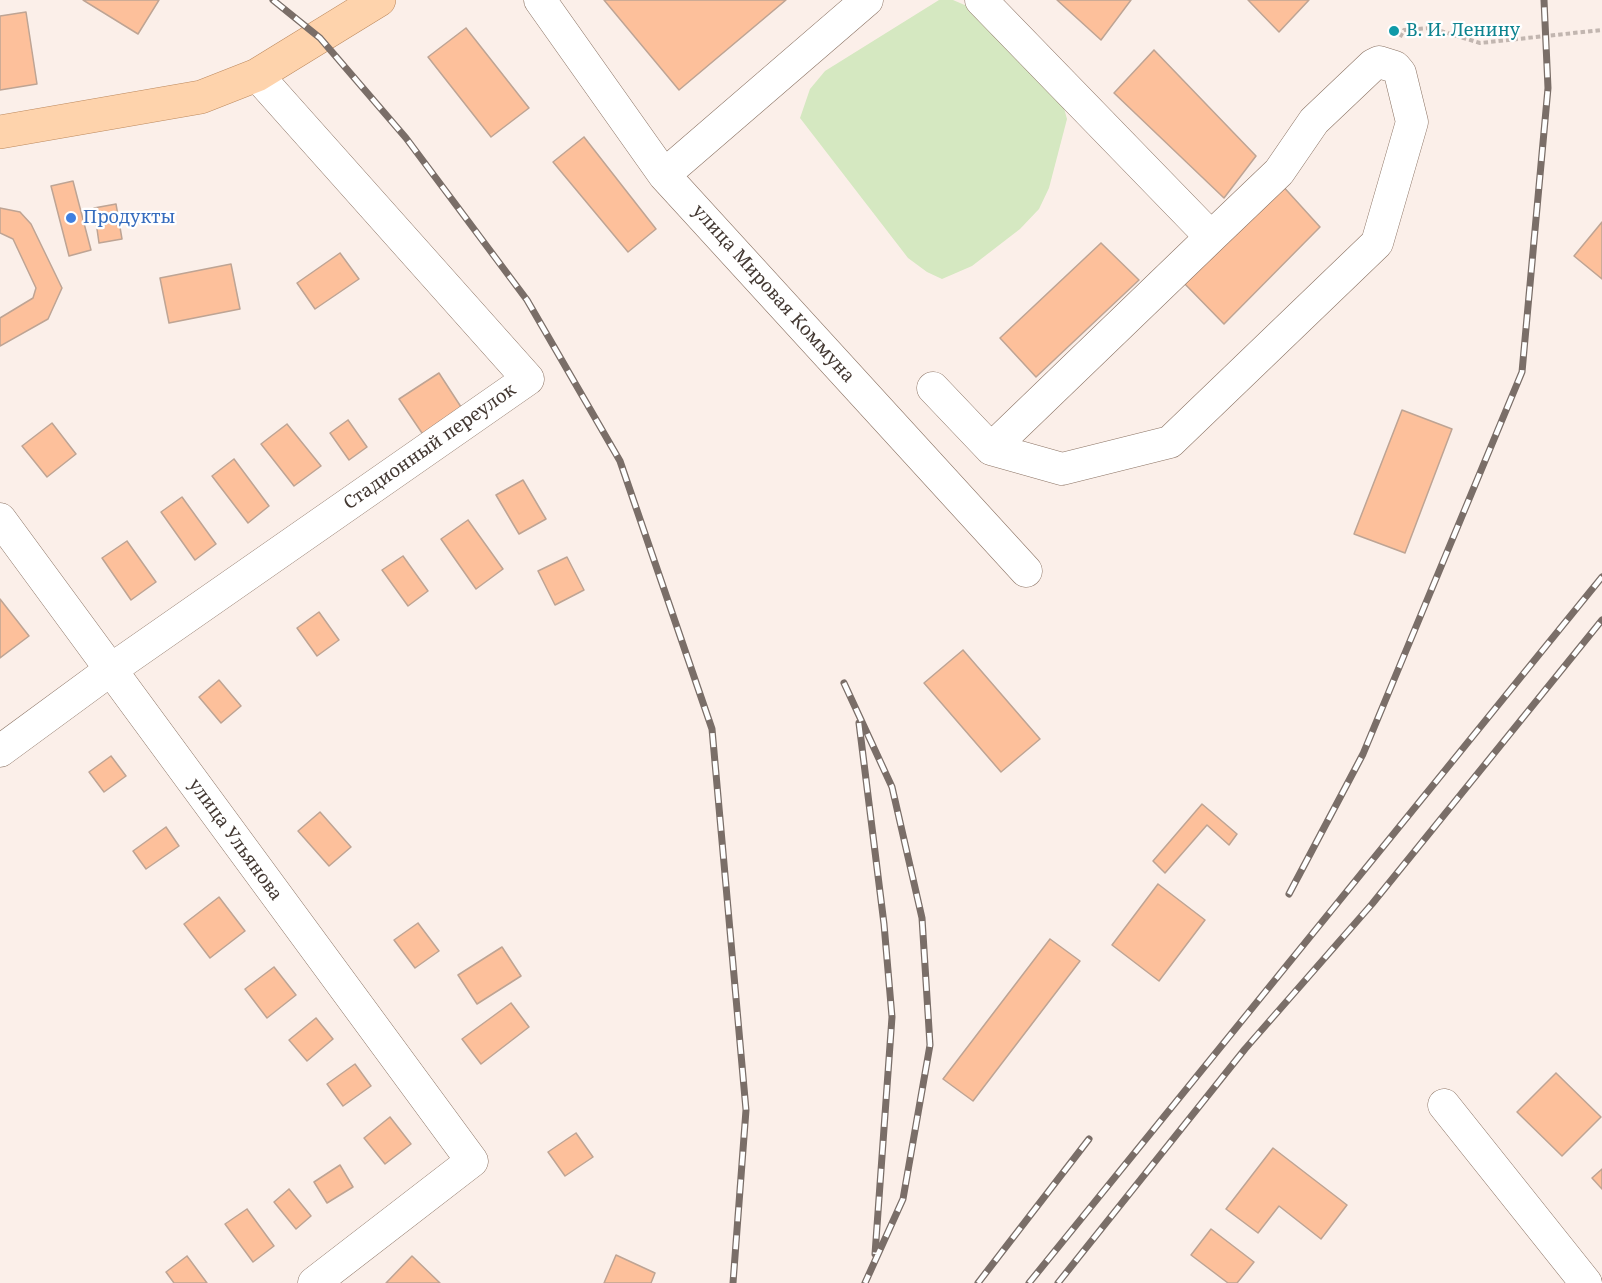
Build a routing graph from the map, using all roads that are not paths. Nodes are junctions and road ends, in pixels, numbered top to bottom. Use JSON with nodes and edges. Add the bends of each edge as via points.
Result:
{"nodes":[{"id":1,"x":379,"y":0,"type":"edge"},
{"id":2,"x":540,"y":0,"type":"edge"},
{"id":3,"x":867,"y":0,"type":"edge"},
{"id":4,"x":981,"y":0,"type":"edge"},
{"id":5,"x":256,"y":75,"type":"junction"},
{"id":6,"x":0,"y":132,"type":"edge"},
{"id":7,"x":664,"y":174,"type":"junction"},
{"id":8,"x":1211,"y":237,"type":"junction"},
{"id":9,"x":933,"y":388,"type":"dead end"},
{"id":10,"x":991,"y":448,"type":"junction"},
{"id":11,"x":0,"y":519,"type":"edge"},
{"id":12,"x":1026,"y":571,"type":"dead end"},
{"id":13,"x":109,"y":670,"type":"junction"},
{"id":14,"x":0,"y":751,"type":"edge"},
{"id":15,"x":1444,"y":1105,"type":"dead end"},
{"id":16,"x":314,"y":1283,"type":"edge"},
{"id":17,"x":1586,"y":1283,"type":"edge"}],
"edges":[{"from":1,"to":5,"type":"main road"},
{"from":2,"to":7,"type":"street","name":"улица Мировая Коммуна"},
{"from":3,"to":7,"type":"street"},
{"from":4,"to":8,"type":"street"},
{"from":5,"to":6,"type":"main road","via":[[201,97]]},
{"from":5,"to":13,"type":"street","name":"Стадионный переулок","via":[[528,379]]},
{"from":7,"to":12,"type":"street","name":"улица Мировая Коммуна"},
{"from":8,"to":10,"type":"street"},
{"from":8,"to":10,"type":"street","via":[[1279,172],[1314,121],[1373,65],[1387,63],[1395,67],[1400,73],[1412,122],[1377,243],[1170,442],[1062,469]]},
{"from":9,"to":10,"type":"street"},
{"from":11,"to":13,"type":"street","name":"улица Ульянова"},
{"from":13,"to":14,"type":"street","name":"Стадионный переулок"},
{"from":13,"to":16,"type":"street","name":"улица Ульянова","via":[[472,1161]]},
{"from":15,"to":17,"type":"street"}]}
